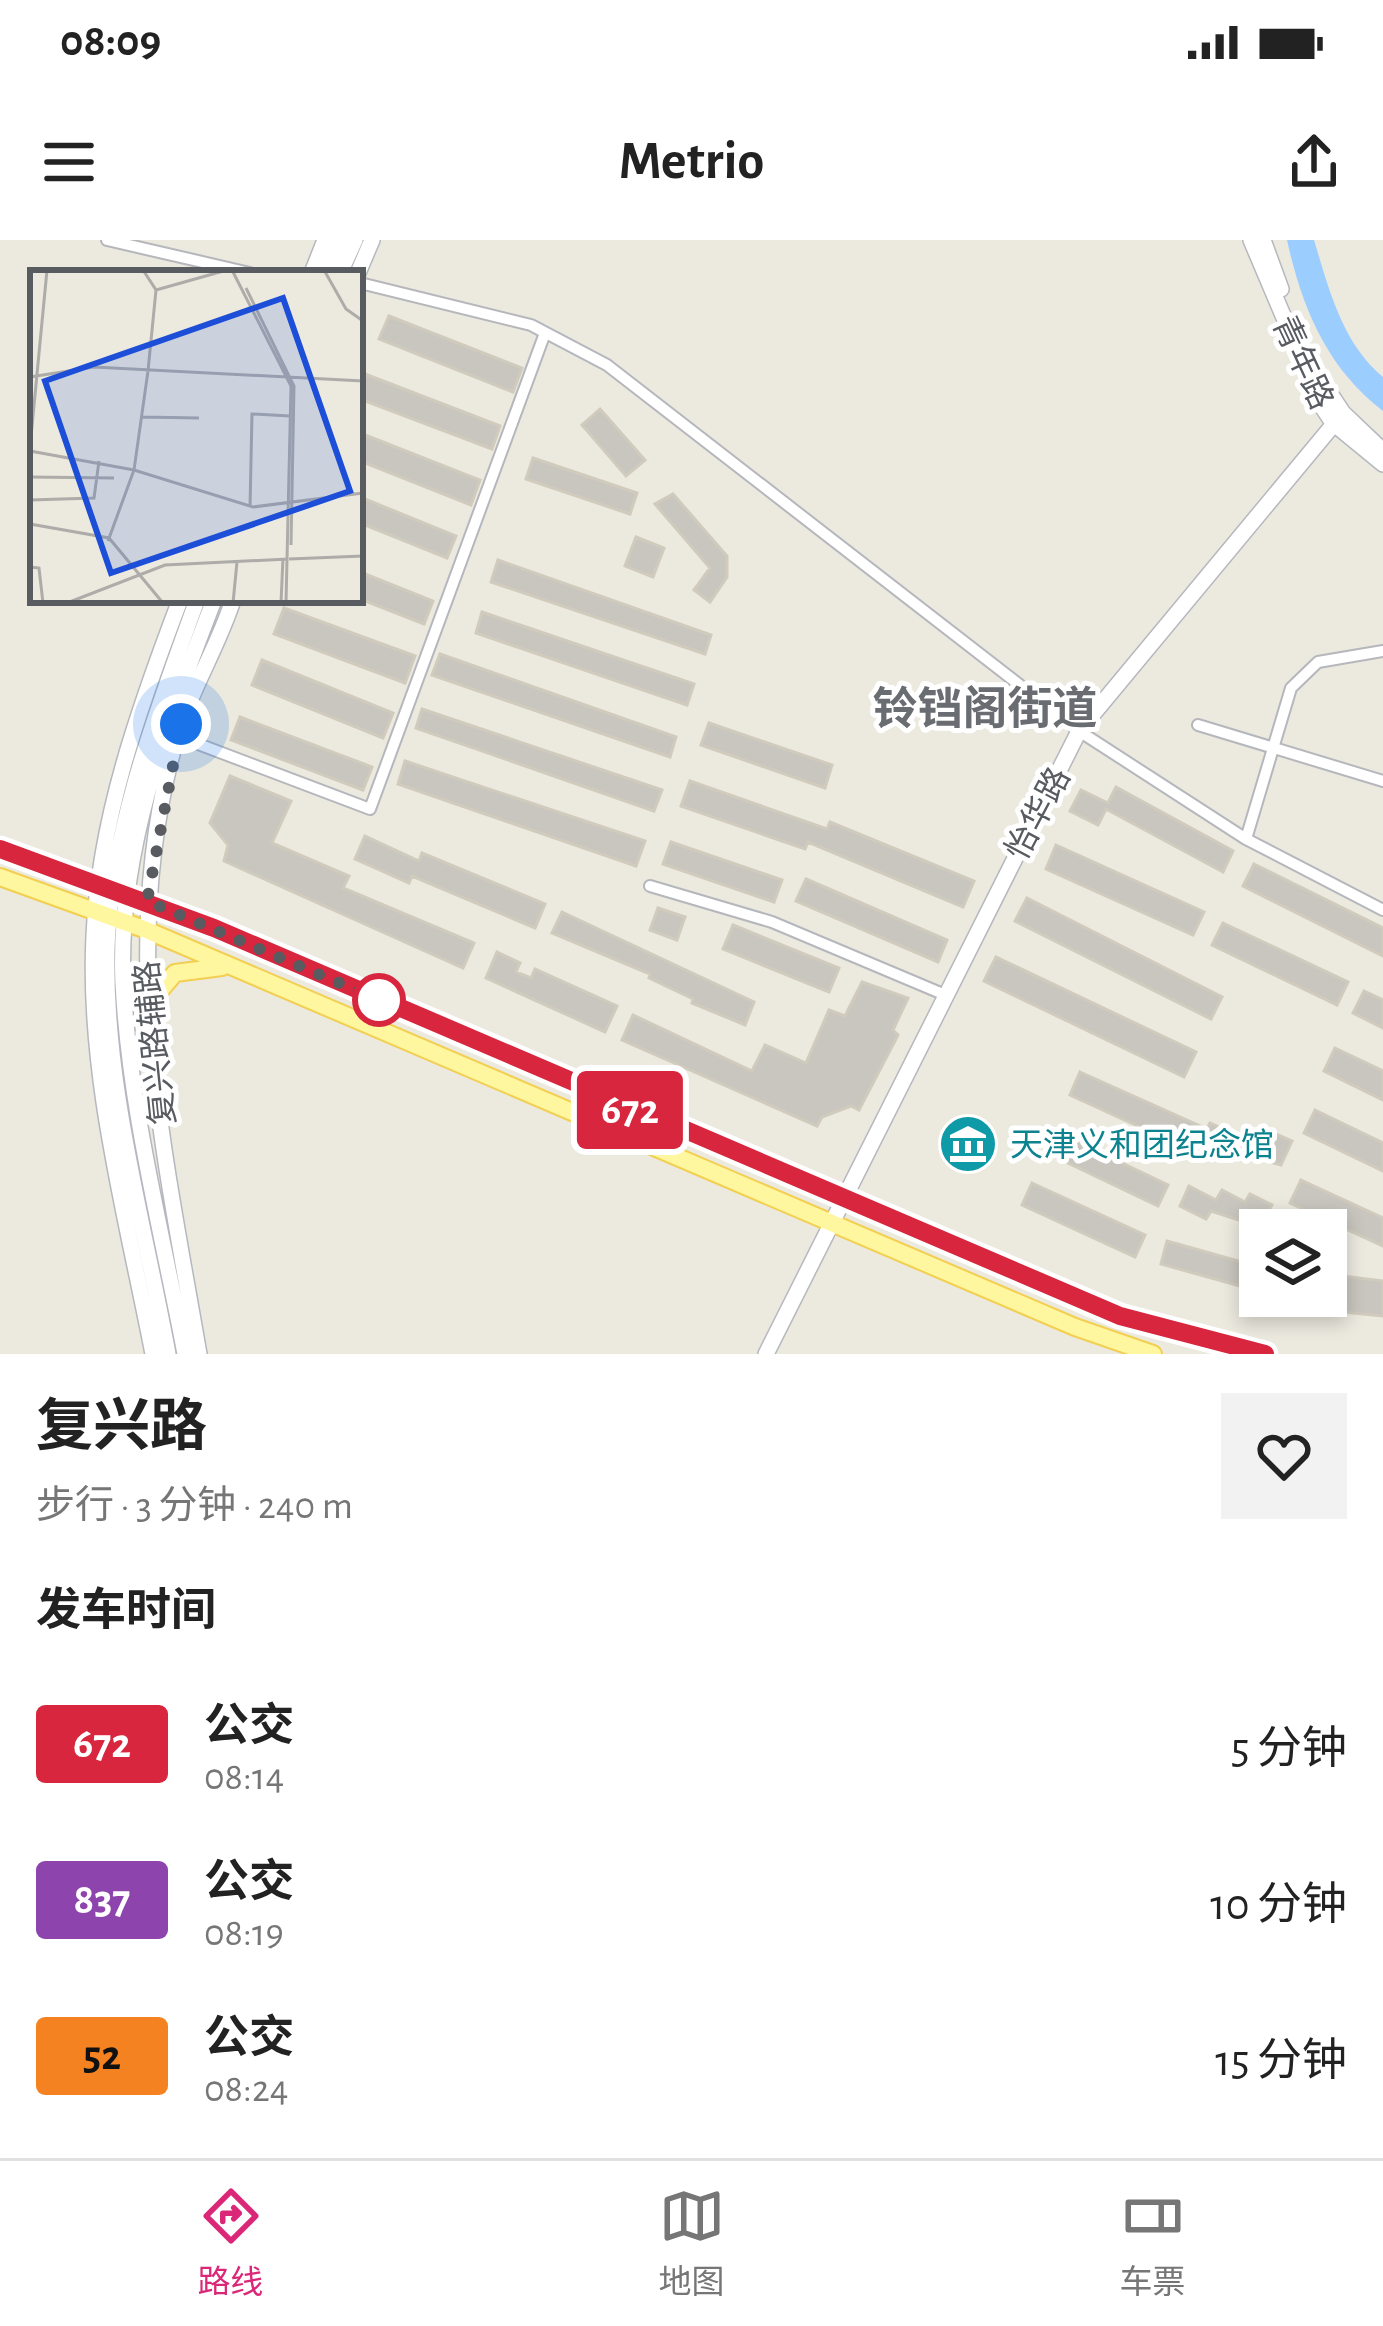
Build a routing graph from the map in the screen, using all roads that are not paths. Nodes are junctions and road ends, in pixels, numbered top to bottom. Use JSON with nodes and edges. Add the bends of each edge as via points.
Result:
{"nodes":[{"id":1,"x":107,"y":240,"type":"edge"},
{"id":2,"x":325,"y":240,"type":"edge"},
{"id":3,"x":340,"y":240,"type":"edge"},
{"id":4,"x":355,"y":240,"type":"edge"},
{"id":5,"x":372,"y":240,"type":"edge"},
{"id":6,"x":1251,"y":240,"type":"edge"},
{"id":7,"x":1263,"y":240,"type":"edge"},
{"id":8,"x":237,"y":270,"type":"edge"},
{"id":9,"x":313,"y":270,"type":"edge"},
{"id":10,"x":327,"y":270,"type":"edge"},
{"id":11,"x":341,"y":270,"type":"edge"},
{"id":12,"x":359,"y":270,"type":"edge"},
{"id":13,"x":363,"y":284,"type":"edge"},
{"id":14,"x":545,"y":333,"type":"junction"},
{"id":15,"x":1338,"y":418,"type":"junction"},
{"id":16,"x":1383,"y":451,"type":"edge"},
{"id":17,"x":1383,"y":464,"type":"edge"},
{"id":18,"x":179,"y":603,"type":"edge"},
{"id":19,"x":196,"y":603,"type":"edge"},
{"id":20,"x":213,"y":603,"type":"edge"},
{"id":21,"x":232,"y":603,"type":"edge"},
{"id":22,"x":1383,"y":651,"type":"edge"},
{"id":23,"x":156,"y":712,"type":"junction"},
{"id":24,"x":1198,"y":725,"type":"dead end"},
{"id":25,"x":1079,"y":731,"type":"junction"},
{"id":26,"x":177,"y":736,"type":"junction"},
{"id":27,"x":1269,"y":747,"type":"junction"},
{"id":28,"x":127,"y":749,"type":"junction"},
{"id":29,"x":1383,"y":781,"type":"edge"},
{"id":30,"x":1246,"y":839,"type":"junction"},
{"id":31,"x":0,"y":849,"type":"edge"},
{"id":32,"x":0,"y":877,"type":"edge"},
{"id":33,"x":650,"y":886,"type":"dead end"},
{"id":34,"x":123,"y":892,"type":"junction"},
{"id":35,"x":1383,"y":910,"type":"edge"},
{"id":36,"x":110,"y":916,"type":"junction"},
{"id":37,"x":144,"y":929,"type":"junction"},
{"id":38,"x":244,"y":971,"type":"junction"},
{"id":39,"x":943,"y":994,"type":"junction"},
{"id":40,"x":148,"y":1024,"type":"junction"},
{"id":41,"x":167,"y":1163,"type":"junction"},
{"id":42,"x":840,"y":1199,"type":"junction"},
{"id":43,"x":828,"y":1221,"type":"junction"},
{"id":44,"x":163,"y":1240,"type":"junction"},
{"id":45,"x":153,"y":1354,"type":"edge"},
{"id":46,"x":169,"y":1354,"type":"edge"},
{"id":47,"x":184,"y":1354,"type":"edge"},
{"id":48,"x":199,"y":1354,"type":"edge"},
{"id":49,"x":766,"y":1354,"type":"edge"},
{"id":50,"x":1153,"y":1354,"type":"edge"},
{"id":51,"x":1265,"y":1354,"type":"edge"}],
"edges":[{"from":1,"to":8,"type":"street"},
{"from":2,"to":9,"type":"street"},
{"from":3,"to":10,"type":"street"},
{"from":4,"to":11,"type":"street"},
{"from":5,"to":12,"type":"street"},
{"from":6,"to":15,"type":"street","name":"青年路","via":[[1303,371]]},
{"from":7,"to":15,"type":"street","name":"青年路"},
{"from":13,"to":14,"type":"street"},
{"from":14,"to":25,"type":"street","via":[[607,365]]},
{"from":14,"to":26,"type":"street","via":[[370,809]]},
{"from":15,"to":16,"type":"street","name":"青年路"},
{"from":15,"to":17,"type":"street","name":"青年路"},
{"from":15,"to":25,"type":"street","name":"怡华路"},
{"from":18,"to":28,"type":"street","name":"复兴路辅路"},
{"from":19,"to":23,"type":"street"},
{"from":20,"to":34,"type":"street","via":[[158,755]]},
{"from":21,"to":26,"type":"street","name":"复兴路辅路"},
{"from":22,"to":27,"type":"street","via":[[1318,662],[1301,674]]},
{"from":23,"to":28,"type":"street"},
{"from":23,"to":34,"type":"street"},
{"from":24,"to":27,"type":"street"},
{"from":25,"to":30,"type":"street"},
{"from":25,"to":39,"type":"street","name":"怡华路"},
{"from":26,"to":34,"type":"street","name":"复兴路辅路"},
{"from":27,"to":29,"type":"street"},
{"from":27,"to":30,"type":"street"},
{"from":28,"to":34,"type":"street","name":"复兴路辅路"},
{"from":30,"to":35,"type":"street"},
{"from":31,"to":34,"type":"main road"},
{"from":32,"to":36,"type":"main road"},
{"from":33,"to":39,"type":"street","via":[[772,922]]},
{"from":34,"to":36,"type":"street"},
{"from":34,"to":37,"type":"street","name":"复兴路辅路"},
{"from":34,"to":42,"type":"main road"},
{"from":36,"to":37,"type":"main road"},
{"from":36,"to":44,"type":"street"},
{"from":36,"to":45,"type":"street","name":"复兴路辅路","via":[[93,968]]},
{"from":36,"to":46,"type":"street","via":[[115,1056]]},
{"from":37,"to":38,"type":"main road"},
{"from":37,"to":40,"type":"street","name":"复兴路辅路"},
{"from":38,"to":40,"type":"main road","via":[[201,966],[176,973],[158,993]]},
{"from":38,"to":43,"type":"main road"},
{"from":39,"to":42,"type":"street","name":"怡华路"},
{"from":40,"to":41,"type":"street","name":"复兴路辅路"},
{"from":41,"to":44,"type":"street"},
{"from":41,"to":48,"type":"street","name":"复兴路辅路"},
{"from":42,"to":43,"type":"street","name":"怡华路"},
{"from":42,"to":51,"type":"main road","via":[[1120,1316]]},
{"from":43,"to":49,"type":"street","name":"怡华路"},
{"from":43,"to":50,"type":"main road"},
{"from":44,"to":47,"type":"street"}]}
